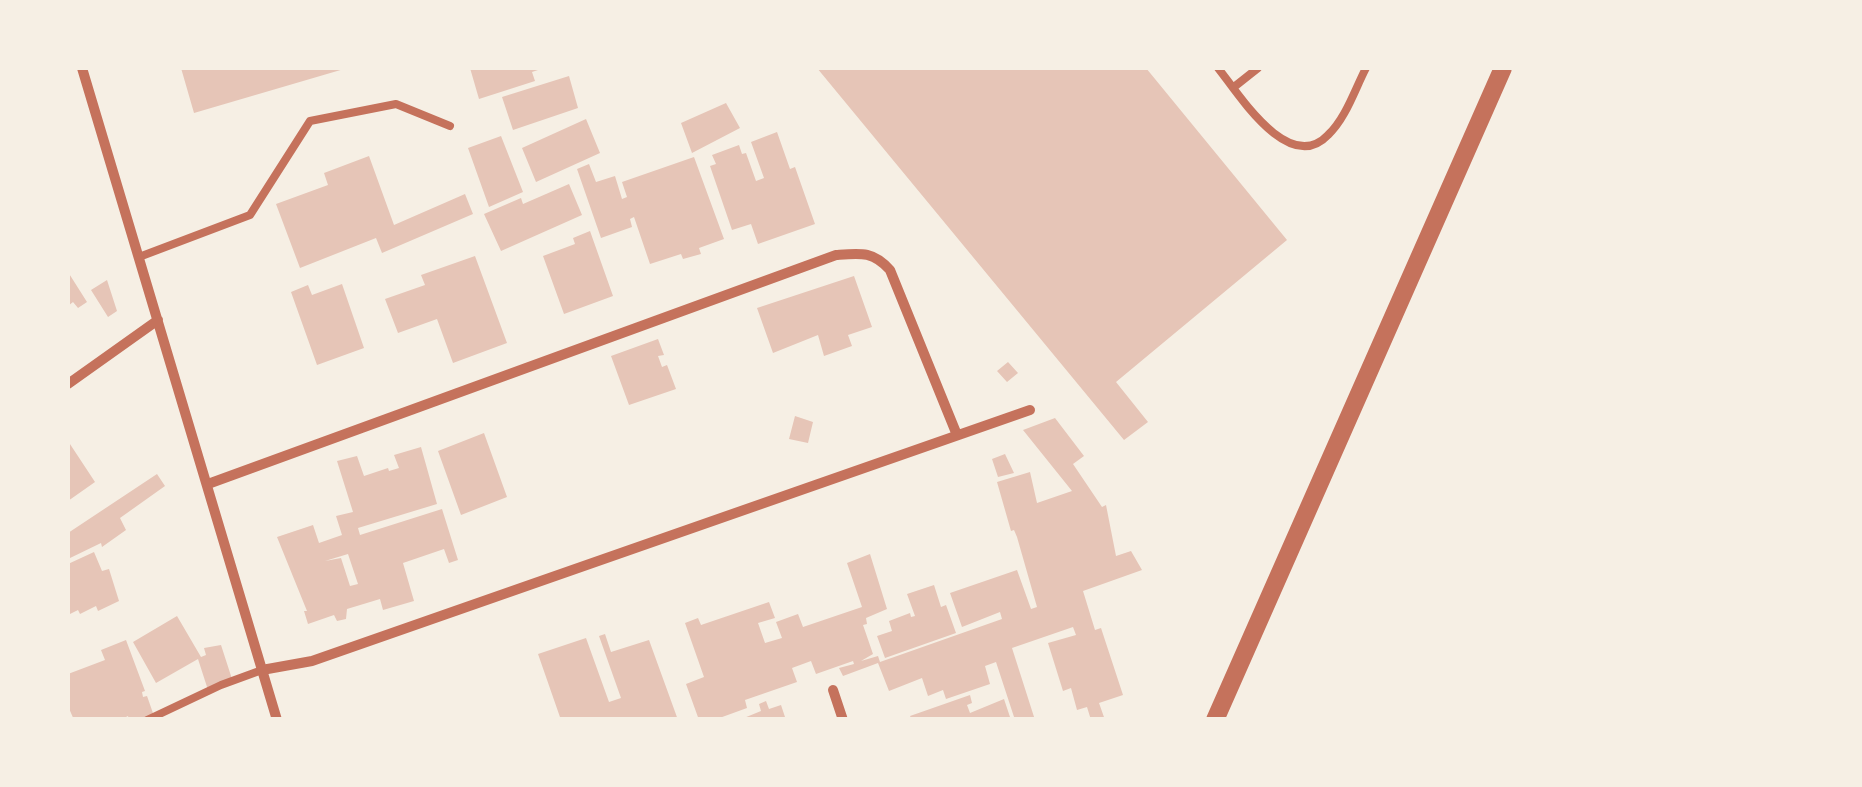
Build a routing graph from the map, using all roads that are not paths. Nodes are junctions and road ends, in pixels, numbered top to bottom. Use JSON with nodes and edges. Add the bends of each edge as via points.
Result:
{"nodes":[{"id":1,"x":82,"y":68,"type":"edge"},
{"id":2,"x":1218,"y":68,"type":"edge"},
{"id":3,"x":1258,"y":68,"type":"edge"},
{"id":4,"x":1366,"y":68,"type":"edge"},
{"id":5,"x":1503,"y":68,"type":"edge"},
{"id":6,"x":1234,"y":88,"type":"junction"},
{"id":7,"x":450,"y":126,"type":"dead end"},
{"id":8,"x":139,"y":256,"type":"junction"},
{"id":9,"x":158,"y":320,"type":"junction"},
{"id":10,"x":68,"y":384,"type":"edge"},
{"id":11,"x":1030,"y":410,"type":"dead end"},
{"id":12,"x":957,"y":435,"type":"junction"},
{"id":13,"x":208,"y":484,"type":"junction"},
{"id":14,"x":262,"y":670,"type":"junction"},
{"id":15,"x":833,"y":690,"type":"dead end"},
{"id":16,"x":147,"y":720,"type":"edge"},
{"id":17,"x":277,"y":720,"type":"edge"},
{"id":18,"x":844,"y":720,"type":"edge"},
{"id":19,"x":1215,"y":720,"type":"edge"}],
"edges":[{"from":1,"to":8,"type":"street"},
{"from":2,"to":6,"type":"lane"},
{"from":3,"to":6,"type":"lane"},
{"from":4,"to":6,"type":"lane","via":[[1337,125],[1306,146],[1269,131]]},
{"from":5,"to":19,"type":"street"},
{"from":7,"to":8,"type":"lane","via":[[396,104],[310,121],[250,215]]},
{"from":8,"to":9,"type":"street"},
{"from":9,"to":10,"type":"street"},
{"from":9,"to":13,"type":"street"},
{"from":11,"to":12,"type":"street"},
{"from":12,"to":13,"type":"street","via":[[890,270],[878,257],[857,253],[836,255]]},
{"from":12,"to":14,"type":"street","via":[[312,661]]},
{"from":13,"to":14,"type":"street"},
{"from":14,"to":16,"type":"lane"},
{"from":14,"to":17,"type":"street"},
{"from":15,"to":18,"type":"street"}]}
